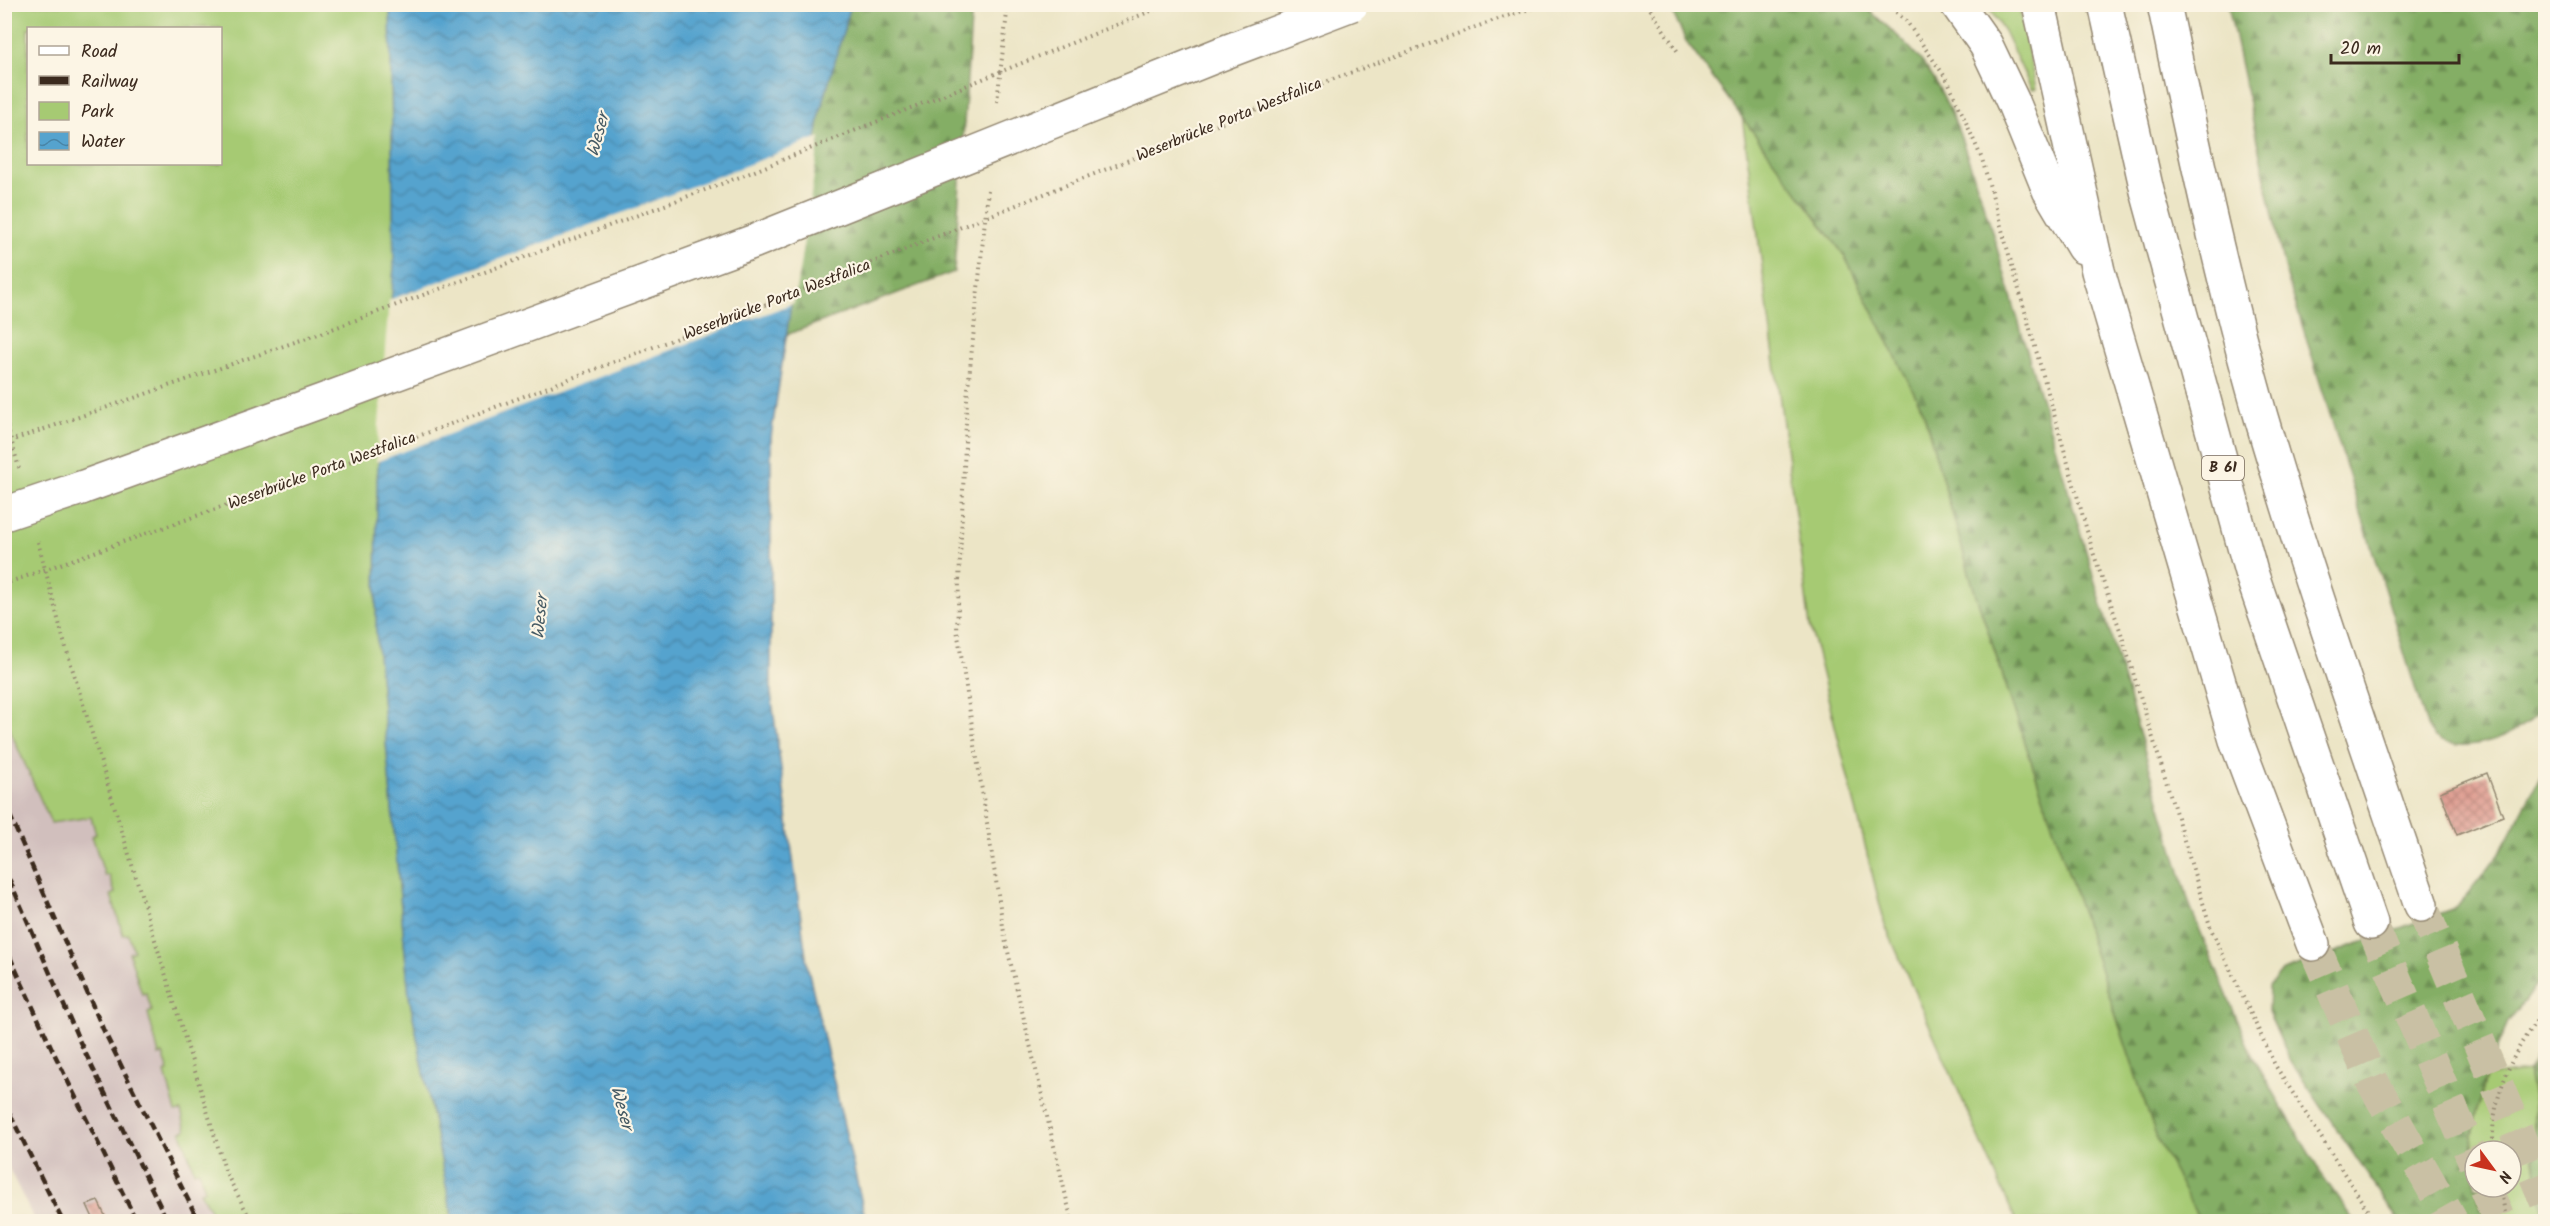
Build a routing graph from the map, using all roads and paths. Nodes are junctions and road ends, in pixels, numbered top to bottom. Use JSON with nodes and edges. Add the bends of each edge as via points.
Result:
{"nodes":[{"id":1,"x":1008,"y":4,"type":"edge"},
{"id":2,"x":1168,"y":4,"type":"edge"},
{"id":3,"x":1352,"y":4,"type":"edge"},
{"id":4,"x":1545,"y":4,"type":"edge"},
{"id":5,"x":1647,"y":4,"type":"edge"},
{"id":6,"x":1887,"y":4,"type":"edge"},
{"id":7,"x":1957,"y":4,"type":"edge"},
{"id":8,"x":2040,"y":4,"type":"edge"},
{"id":9,"x":2105,"y":4,"type":"edge"},
{"id":10,"x":2164,"y":4,"type":"edge"},
{"id":11,"x":1678,"y":52,"type":"dead end"},
{"id":12,"x":996,"y":112,"type":"dead end"},
{"id":13,"x":989,"y":183,"type":"dead end"},
{"id":14,"x":2098,"y":271,"type":"junction"},
{"id":15,"x":4,"y":416,"type":"edge"},
{"id":16,"x":4,"y":443,"type":"edge"},
{"id":17,"x":19,"y":471,"type":"dead end"},
{"id":18,"x":4,"y":514,"type":"edge"},
{"id":19,"x":37,"y":538,"type":"dead end"},
{"id":20,"x":4,"y":584,"type":"edge"},
{"id":21,"x":2421,"y":905,"type":"tunnel mouth"},
{"id":22,"x":2371,"y":923,"type":"tunnel mouth"},
{"id":23,"x":2313,"y":944,"type":"tunnel mouth"},
{"id":24,"x":2546,"y":1010,"type":"edge"},
{"id":25,"x":2494,"y":1139,"type":"edge"},
{"id":26,"x":2502,"y":1199,"type":"edge"},
{"id":27,"x":252,"y":1221,"type":"edge"},
{"id":28,"x":1072,"y":1221,"type":"edge"},
{"id":29,"x":2375,"y":1221,"type":"edge"},
{"id":30,"x":2507,"y":1221,"type":"edge"}],
"edges":[{"from":1,"to":12,"type":"path"},
{"from":2,"to":16,"type":"path","bridge":true,"via":[[745,175],[324,332]]},
{"from":3,"to":18,"type":"main road","bridge":true,"via":[[755,241]]},
{"from":4,"to":20,"type":"path","name":"Weserbrücke Porta Westfalica","bridge":true,"via":[[1325,82],[788,296],[366,456]]},
{"from":5,"to":11,"type":"path"},
{"from":6,"to":29,"type":"path","via":[[1906,21],[1948,81],[1982,159],[2093,552],[2211,929],[2276,1065]]},
{"from":7,"to":14,"type":"main road","via":[[1986,45],[2049,190]]},
{"from":8,"to":14,"type":"main road"},
{"from":9,"to":22,"type":"main road","number":"B 61","via":[[2147,191],[2251,573]]},
{"from":10,"to":21,"type":"main road","via":[[2201,180],[2261,415],[2319,605]]},
{"from":13,"to":28,"type":"path","via":[[967,398],[957,629],[1005,939]]},
{"from":14,"to":23,"type":"main road","via":[[2236,740]]},
{"from":15,"to":17,"type":"path"},
{"from":19,"to":27,"type":"path","via":[[63,638],[226,1173]]},
{"from":24,"to":25,"type":"path","via":[[2517,1050],[2504,1082],[2495,1114]]},
{"from":26,"to":30,"type":"path"}]}
